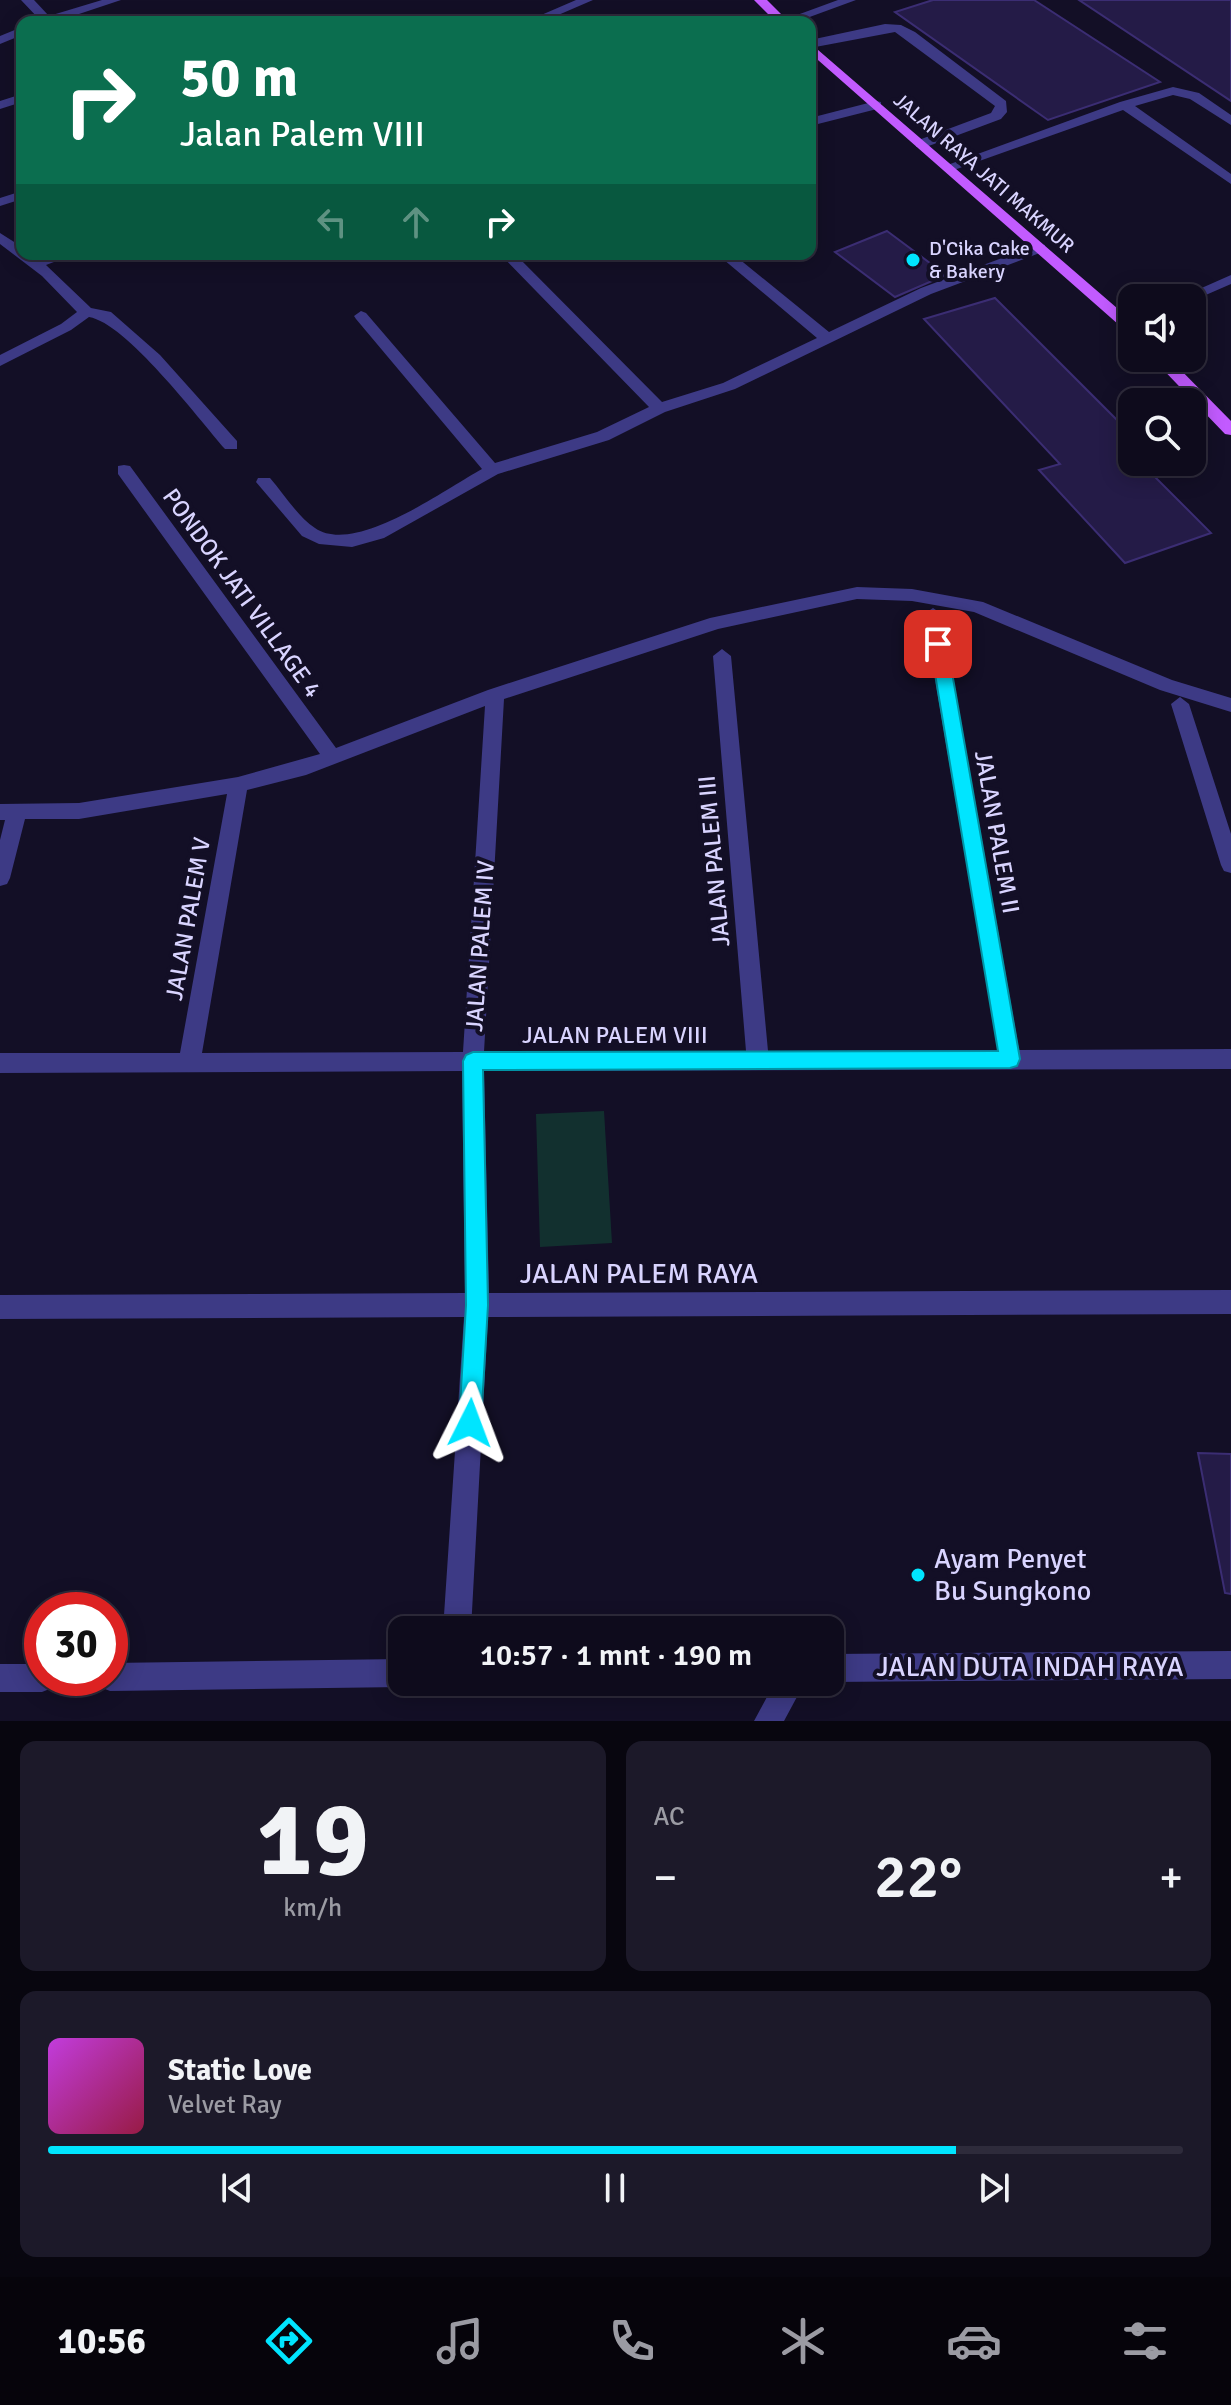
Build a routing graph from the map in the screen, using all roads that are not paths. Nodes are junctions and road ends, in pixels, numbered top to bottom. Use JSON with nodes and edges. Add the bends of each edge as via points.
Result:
{"nodes":[{"id":1,"x":27,"y":0,"type":"edge"},
{"id":2,"x":115,"y":0,"type":"edge"},
{"id":3,"x":587,"y":0,"type":"edge"},
{"id":4,"x":760,"y":0,"type":"edge"},
{"id":5,"x":850,"y":0,"type":"edge"},
{"id":6,"x":41,"y":16,"type":"edge"},
{"id":7,"x":62,"y":16,"type":"edge"},
{"id":8,"x":546,"y":16,"type":"edge"},
{"id":9,"x":777,"y":16,"type":"edge"},
{"id":10,"x":801,"y":16,"type":"edge"},
{"id":11,"x":816,"y":45,"type":"edge"},
{"id":12,"x":816,"y":51,"type":"edge"},
{"id":13,"x":876,"y":105,"type":"junction"},
{"id":14,"x":1125,"y":105,"type":"junction"},
{"id":15,"x":816,"y":120,"type":"edge"},
{"id":16,"x":1231,"y":121,"type":"edge"},
{"id":17,"x":921,"y":144,"type":"junction"},
{"id":18,"x":949,"y":167,"type":"junction"},
{"id":19,"x":1231,"y":180,"type":"edge"},
{"id":20,"x":0,"y":237,"type":"edge"},
{"id":21,"x":1040,"y":248,"type":"junction"},
{"id":22,"x":16,"y":249,"type":"edge"},
{"id":23,"x":30,"y":260,"type":"edge"},
{"id":24,"x":49,"y":260,"type":"edge"},
{"id":25,"x":513,"y":260,"type":"edge"},
{"id":26,"x":731,"y":260,"type":"edge"},
{"id":27,"x":36,"y":264,"type":"junction"},
{"id":28,"x":1231,"y":279,"type":"edge"},
{"id":29,"x":1206,"y":290,"type":"edge"},
{"id":30,"x":86,"y":312,"type":"junction"},
{"id":31,"x":1118,"y":314,"type":"edge"},
{"id":32,"x":361,"y":316,"type":"dead end"},
{"id":33,"x":828,"y":339,"type":"junction"},
{"id":34,"x":0,"y":361,"type":"edge"},
{"id":35,"x":1174,"y":372,"type":"edge"},
{"id":36,"x":659,"y":408,"type":"junction"},
{"id":37,"x":1231,"y":430,"type":"edge"},
{"id":38,"x":231,"y":445,"type":"dead end"},
{"id":39,"x":124,"y":470,"type":"dead end"},
{"id":40,"x":492,"y":470,"type":"junction"},
{"id":41,"x":264,"y":482,"type":"dead end"},
{"id":42,"x":933,"y":614,"type":"dead end"},
{"id":43,"x":722,"y":656,"type":"dead end"},
{"id":44,"x":495,"y":695,"type":"junction"},
{"id":45,"x":1180,"y":704,"type":"dead end"},
{"id":46,"x":1231,"y":705,"type":"edge"},
{"id":47,"x":327,"y":751,"type":"junction"},
{"id":48,"x":238,"y":785,"type":"junction"},
{"id":49,"x":8,"y":812,"type":"edge"},
{"id":50,"x":1231,"y":865,"type":"edge"},
{"id":51,"x":0,"y":878,"type":"edge"},
{"id":52,"x":1010,"y":1059,"type":"junction"},
{"id":53,"x":1231,"y":1059,"type":"edge"},
{"id":54,"x":758,"y":1060,"type":"junction"},
{"id":55,"x":473,"y":1061,"type":"junction"},
{"id":56,"x":189,"y":1062,"type":"junction"},
{"id":57,"x":0,"y":1063,"type":"edge"},
{"id":58,"x":1231,"y":1302,"type":"edge"},
{"id":59,"x":477,"y":1305,"type":"junction"},
{"id":60,"x":0,"y":1307,"type":"edge"},
{"id":61,"x":458,"y":1616,"type":"edge"},
{"id":62,"x":1231,"y":1665,"type":"edge"},
{"id":63,"x":844,"y":1668,"type":"edge"},
{"id":64,"x":388,"y":1673,"type":"edge"},
{"id":65,"x":128,"y":1677,"type":"edge"},
{"id":66,"x":0,"y":1678,"type":"edge"},
{"id":67,"x":24,"y":1678,"type":"edge"},
{"id":68,"x":783,"y":1696,"type":"edge"},
{"id":69,"x":768,"y":1721,"type":"edge"}],
"edges":[{"from":1,"to":6,"type":"street"},
{"from":2,"to":7,"type":"street"},
{"from":3,"to":8,"type":"street"},
{"from":4,"to":9,"type":"main road"},
{"from":5,"to":10,"type":"street"},
{"from":11,"to":17,"type":"street","via":[[897,28],[1001,104],[996,116]]},
{"from":12,"to":13,"type":"main road","name":"JALAN RAYA JATI MAKMUR"},
{"from":13,"to":15,"type":"street"},
{"from":13,"to":17,"type":"main road","name":"JALAN RAYA JATI MAKMUR"},
{"from":14,"to":16,"type":"street","via":[[1173,91],[1194,96]]},
{"from":14,"to":18,"type":"street"},
{"from":14,"to":19,"type":"street"},
{"from":17,"to":18,"type":"main road","name":"JALAN RAYA JATI MAKMUR"},
{"from":18,"to":21,"type":"main road","name":"JALAN RAYA JATI MAKMUR"},
{"from":20,"to":22,"type":"street"},
{"from":21,"to":31,"type":"main road","name":"JALAN RAYA JATI MAKMUR"},
{"from":21,"to":33,"type":"street","via":[[926,291]]},
{"from":23,"to":27,"type":"street"},
{"from":24,"to":27,"type":"street"},
{"from":25,"to":36,"type":"street"},
{"from":26,"to":33,"type":"street"},
{"from":27,"to":30,"type":"street"},
{"from":28,"to":29,"type":"street"},
{"from":30,"to":34,"type":"street"},
{"from":30,"to":38,"type":"street","via":[[106,315],[155,358]]},
{"from":32,"to":40,"type":"street"},
{"from":33,"to":36,"type":"street","via":[[729,386]]},
{"from":35,"to":37,"type":"main road"},
{"from":36,"to":40,"type":"street","via":[[603,436]]},
{"from":39,"to":47,"type":"street","name":"PONDOK JATI VILLAGE 4"},
{"from":40,"to":41,"type":"street","via":[[378,534],[352,541],[325,540],[308,532]]},
{"from":42,"to":52,"type":"street","name":"JALAN PALEM II"},
{"from":43,"to":54,"type":"street","name":"JALAN PALEM III"},
{"from":44,"to":46,"type":"street","via":[[716,623],[857,593],[977,606],[1166,685]]},
{"from":44,"to":47,"type":"street"},
{"from":44,"to":55,"type":"street","name":"JALAN PALEM IV"},
{"from":45,"to":50,"type":"street"},
{"from":47,"to":48,"type":"street"},
{"from":48,"to":49,"type":"street","via":[[79,811]]},
{"from":48,"to":56,"type":"street","name":"JALAN PALEM V"},
{"from":49,"to":51,"type":"street"},
{"from":52,"to":53,"type":"street","name":"JALAN PALEM VIII"},
{"from":52,"to":54,"type":"street","name":"JALAN PALEM VIII"},
{"from":54,"to":55,"type":"street","name":"JALAN PALEM VIII"},
{"from":55,"to":56,"type":"street","name":"JALAN PALEM VIII"},
{"from":55,"to":59,"type":"street","name":"JALAN PALEM IV"},
{"from":56,"to":57,"type":"street","name":"JALAN PALEM VIII"},
{"from":58,"to":59,"type":"street","name":"JALAN PALEM RAYA"},
{"from":59,"to":60,"type":"street","name":"JALAN PALEM RAYA"},
{"from":59,"to":61,"type":"street","name":"JALAN PALEM IV"},
{"from":62,"to":63,"type":"street","name":"JALAN DUTA INDAH RAYA"},
{"from":64,"to":65,"type":"street"},
{"from":66,"to":67,"type":"street"},
{"from":68,"to":69,"type":"street"}]}
